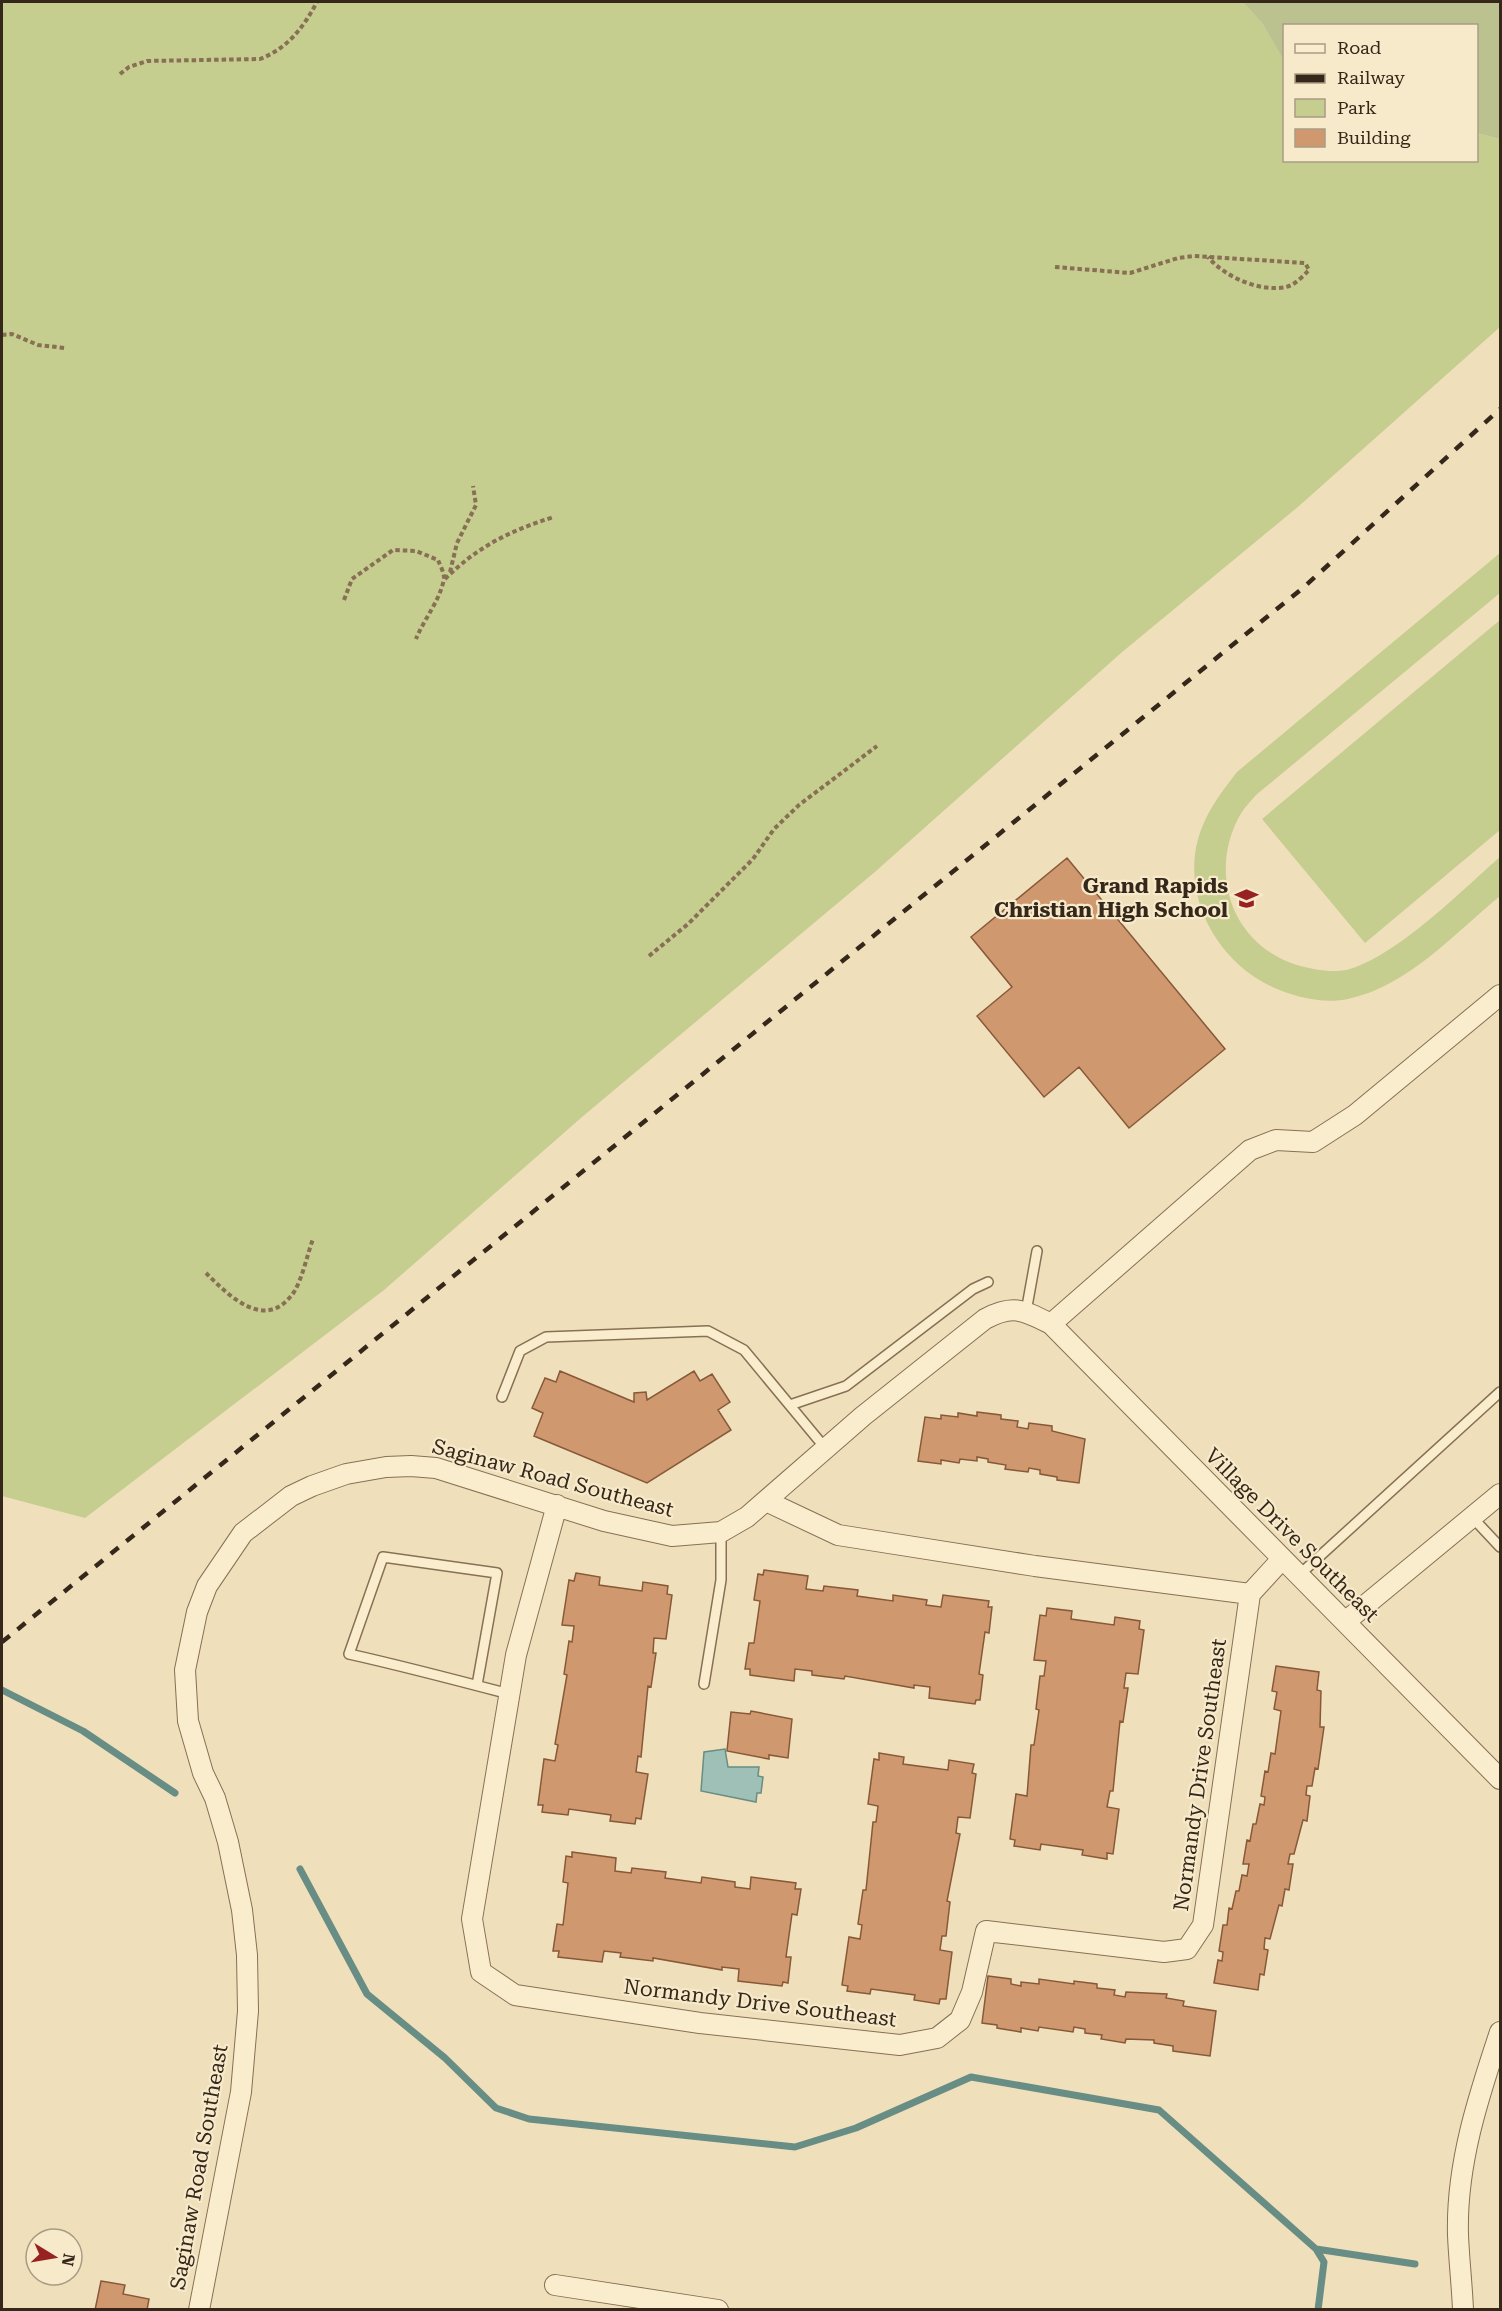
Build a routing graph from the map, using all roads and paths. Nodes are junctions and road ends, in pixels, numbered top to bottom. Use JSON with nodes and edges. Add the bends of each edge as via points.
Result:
{"nodes":[{"id":1,"x":317,"y":2,"type":"edge"},
{"id":2,"x":120,"y":74,"type":"dead end"},
{"id":3,"x":1208,"y":257,"type":"junction"},
{"id":4,"x":1055,"y":267,"type":"dead end"},
{"id":5,"x":2,"y":335,"type":"edge"},
{"id":6,"x":65,"y":348,"type":"dead end"},
{"id":7,"x":473,"y":486,"type":"dead end"},
{"id":8,"x":554,"y":517,"type":"dead end"},
{"id":9,"x":450,"y":574,"type":"junction"},
{"id":10,"x":442,"y":582,"type":"junction"},
{"id":11,"x":344,"y":600,"type":"dead end"},
{"id":12,"x":416,"y":639,"type":"dead end"},
{"id":13,"x":878,"y":746,"type":"dead end"},
{"id":14,"x":649,"y":956,"type":"dead end"},
{"id":15,"x":1500,"y":995,"type":"edge"},
{"id":16,"x":313,"y":1239,"type":"dead end"},
{"id":17,"x":1037,"y":1251,"type":"dead end"},
{"id":18,"x":206,"y":1274,"type":"dead end"},
{"id":19,"x":988,"y":1282,"type":"dead end"},
{"id":20,"x":1026,"y":1312,"type":"junction"},
{"id":21,"x":985,"y":1319,"type":"joint"},
{"id":22,"x":1050,"y":1324,"type":"junction"},
{"id":23,"x":1500,"y":1392,"type":"edge"},
{"id":24,"x":502,"y":1397,"type":"dead end"},
{"id":25,"x":790,"y":1405,"type":"junction"},
{"id":26,"x":826,"y":1449,"type":"junction"},
{"id":27,"x":1500,"y":1494,"type":"edge"},
{"id":28,"x":766,"y":1501,"type":"junction"},
{"id":29,"x":557,"y":1505,"type":"junction"},
{"id":30,"x":1472,"y":1517,"type":"junction"},
{"id":31,"x":721,"y":1532,"type":"junction"},
{"id":32,"x":1500,"y":1547,"type":"edge"},
{"id":33,"x":1282,"y":1560,"type":"junction"},
{"id":34,"x":1298,"y":1576,"type":"junction"},
{"id":35,"x":1250,"y":1594,"type":"junction"},
{"id":36,"x":1346,"y":1622,"type":"junction"},
{"id":37,"x":704,"y":1684,"type":"dead end"},
{"id":38,"x":477,"y":1685,"type":"junction"},
{"id":39,"x":509,"y":1694,"type":"junction"},
{"id":40,"x":1500,"y":1779,"type":"edge"},
{"id":41,"x":1500,"y":2032,"type":"edge"},
{"id":42,"x":555,"y":2285,"type":"dead end"},
{"id":43,"x":199,"y":2310,"type":"edge"},
{"id":44,"x":718,"y":2310,"type":"edge"},
{"id":45,"x":1463,"y":2310,"type":"edge"}],
"edges":[{"from":1,"to":2,"type":"path","via":[[289,42],[260,59],[147,61]]},
{"from":3,"to":3,"type":"path","via":[[1284,260],[1305,263],[1309,270],[1287,287],[1262,289],[1224,270]]},
{"from":3,"to":4,"type":"path","via":[[1178,258],[1130,273]]},
{"from":5,"to":6,"type":"path","via":[[12,334],[38,345]]},
{"from":7,"to":9,"type":"path","via":[[476,504],[457,543]]},
{"from":8,"to":9,"type":"path","via":[[503,535],[477,550]]},
{"from":9,"to":10,"type":"path"},
{"from":10,"to":11,"type":"path","via":[[444,576],[438,560],[416,551],[393,550],[352,579]]},
{"from":10,"to":12,"type":"path"},
{"from":13,"to":14,"type":"path","via":[[799,805],[774,829],[753,859],[688,924]]},
{"from":15,"to":22,"type":"street","via":[[1355,1115],[1313,1142],[1276,1140],[1250,1150]]},
{"from":16,"to":18,"type":"path","via":[[295,1290],[270,1310],[240,1304]]},
{"from":17,"to":20,"type":"lane"},
{"from":19,"to":25,"type":"lane","via":[[973,1289],[846,1386]]},
{"from":20,"to":21,"type":"street","name":"Village Drive Southeast","via":[[1003,1310]]},
{"from":20,"to":22,"type":"street","name":"Village Drive Southeast"},
{"from":21,"to":26,"type":"street","name":"Saginaw Road Southeast"},
{"from":22,"to":33,"type":"street","name":"Village Drive Southeast"},
{"from":23,"to":34,"type":"lane"},
{"from":24,"to":25,"type":"lane","via":[[520,1351],[546,1337],[708,1331],[744,1350]]},
{"from":25,"to":26,"type":"lane"},
{"from":26,"to":28,"type":"street","name":"Saginaw Road Southeast"},
{"from":27,"to":30,"type":"street"},
{"from":28,"to":31,"type":"street","name":"Saginaw Road Southeast"},
{"from":28,"to":35,"type":"street","via":[[838,1534],[1035,1566]]},
{"from":29,"to":31,"type":"street","name":"Saginaw Road Southeast","via":[[604,1521],[672,1536]]},
{"from":29,"to":39,"type":"street","name":"Normandy Drive Southeast"},
{"from":29,"to":43,"type":"street","name":"Saginaw Road Southeast","via":[[436,1468],[386,1467],[346,1474],[291,1496],[267,1512],[243,1533],[207,1586],[197,1612],[185,1670],[185,1695],[203,1773],[228,1842],[242,1910],[248,2011],[241,2092]]},
{"from":30,"to":32,"type":"lane"},
{"from":30,"to":36,"type":"street"},
{"from":31,"to":37,"type":"lane","via":[[721,1580]]},
{"from":33,"to":34,"type":"street","name":"Village Drive Southeast"},
{"from":33,"to":35,"type":"street"},
{"from":34,"to":36,"type":"street","name":"Village Drive Southeast"},
{"from":35,"to":39,"type":"street","name":"Normandy Drive Southeast","via":[[1203,1925],[1187,1949],[1164,1952],[986,1930],[972,1992],[960,2020],[937,2038],[900,2045],[700,2023],[515,1995],[481,1972],[472,1919]]},
{"from":36,"to":40,"type":"street","name":"Village Drive Southeast"},
{"from":38,"to":38,"type":"lane","via":[[349,1654],[383,1557],[496,1573]]},
{"from":38,"to":39,"type":"lane"},
{"from":41,"to":45,"type":"street","via":[[1476,2104],[1463,2167],[1458,2234]]},
{"from":42,"to":44,"type":"street"}]}
